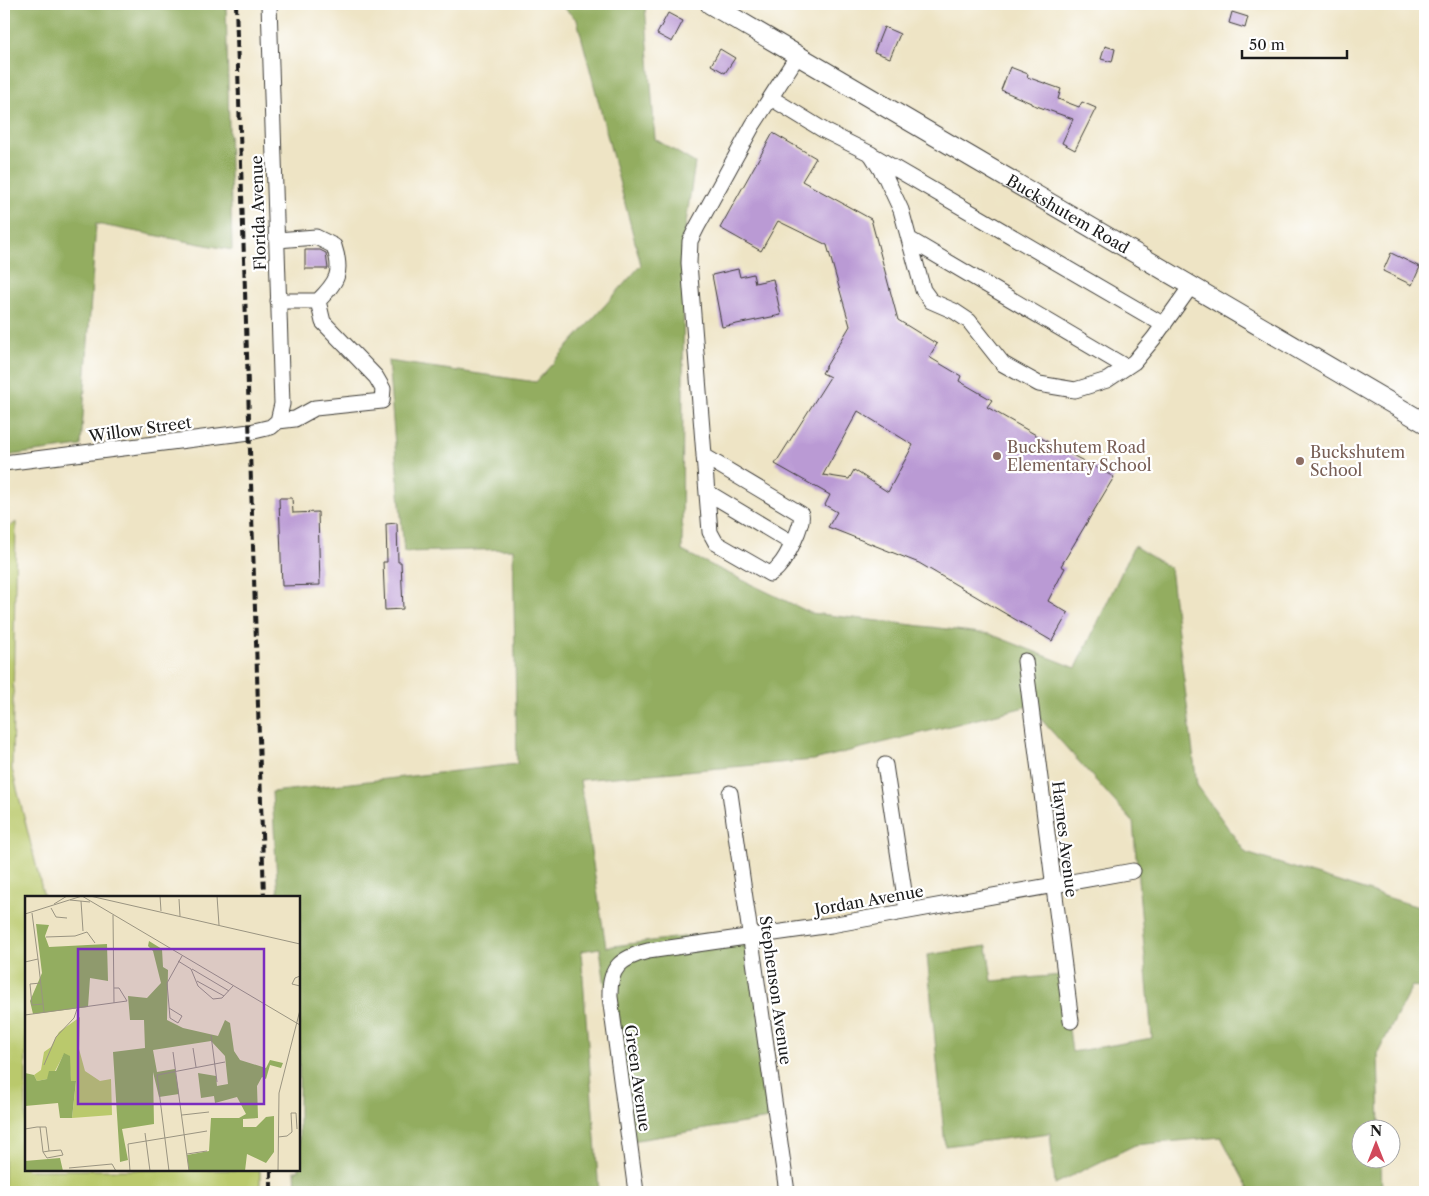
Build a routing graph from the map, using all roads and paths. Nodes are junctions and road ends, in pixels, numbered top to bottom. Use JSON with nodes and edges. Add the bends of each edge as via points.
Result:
{"nodes":[{"id":1,"x":269,"y":4,"type":"edge"},
{"id":2,"x":710,"y":4,"type":"edge"},
{"id":3,"x":798,"y":55,"type":"junction"},
{"id":4,"x":771,"y":98,"type":"junction"},
{"id":5,"x":871,"y":154,"type":"junction"},
{"id":6,"x":910,"y":239,"type":"junction"},
{"id":7,"x":277,"y":240,"type":"junction"},
{"id":8,"x":1192,"y":286,"type":"junction"},
{"id":9,"x":278,"y":301,"type":"junction"},
{"id":10,"x":318,"y":301,"type":"junction"},
{"id":11,"x":1164,"y":324,"type":"junction"},
{"id":12,"x":1126,"y":367,"type":"junction"},
{"id":13,"x":278,"y":421,"type":"junction"},
{"id":14,"x":1425,"y":423,"type":"edge"},
{"id":15,"x":704,"y":456,"type":"junction"},
{"id":16,"x":4,"y":463,"type":"edge"},
{"id":17,"x":707,"y":492,"type":"junction"},
{"id":18,"x":792,"y":543,"type":"junction"},
{"id":19,"x":1025,"y":661,"type":"dead end"},
{"id":20,"x":885,"y":764,"type":"dead end"},
{"id":21,"x":730,"y":793,"type":"dead end"},
{"id":22,"x":1133,"y":871,"type":"dead end"},
{"id":23,"x":1053,"y":885,"type":"junction"},
{"id":24,"x":908,"y":911,"type":"junction"},
{"id":25,"x":751,"y":937,"type":"junction"},
{"id":26,"x":615,"y":969,"type":"joint"},
{"id":27,"x":1071,"y":1020,"type":"dead end"},
{"id":28,"x":636,"y":1192,"type":"edge"},
{"id":29,"x":787,"y":1192,"type":"edge"}],
"edges":[{"from":1,"to":7,"type":"street","name":"Florida Avenue"},
{"from":2,"to":3,"type":"main road","name":"Buckshutem Road"},
{"from":3,"to":4,"type":"street"},
{"from":3,"to":8,"type":"main road","name":"Buckshutem Road"},
{"from":4,"to":5,"type":"street"},
{"from":4,"to":15,"type":"street","via":[[690,241]]},
{"from":5,"to":6,"type":"street","via":[[901,210]]},
{"from":5,"to":11,"type":"street"},
{"from":6,"to":12,"type":"street"},
{"from":6,"to":12,"type":"street","via":[[927,296],[969,322],[1003,364],[1039,384],[1075,390],[1107,380]]},
{"from":7,"to":9,"type":"street","name":"Florida Avenue"},
{"from":7,"to":10,"type":"street","via":[[316,237],[334,246],[339,260],[335,284]]},
{"from":8,"to":11,"type":"street"},
{"from":8,"to":14,"type":"main road","name":"Buckshutem Road"},
{"from":9,"to":10,"type":"street"},
{"from":9,"to":13,"type":"street","name":"Florida Avenue","via":[[282,404]]},
{"from":10,"to":13,"type":"street","name":"Willow Street","via":[[323,322],[376,377],[383,390],[382,401],[315,408],[295,419]]},
{"from":11,"to":12,"type":"street","via":[[1134,362]]},
{"from":13,"to":16,"type":"street","name":"Willow Street","via":[[271,427],[250,432]]},
{"from":15,"to":17,"type":"street"},
{"from":15,"to":18,"type":"street","via":[[802,514],[801,528]]},
{"from":17,"to":18,"type":"street"},
{"from":17,"to":18,"type":"street","via":[[710,532],[716,543],[770,574],[781,565]]},
{"from":19,"to":23,"type":"street","name":"Haynes Avenue"},
{"from":20,"to":24,"type":"street"},
{"from":21,"to":25,"type":"street","name":"Stephenson Avenue"},
{"from":22,"to":23,"type":"street","name":"Jordan Avenue"},
{"from":23,"to":24,"type":"street","name":"Jordan Avenue"},
{"from":23,"to":27,"type":"street","name":"Haynes Avenue"},
{"from":24,"to":25,"type":"street","name":"Jordan Avenue"},
{"from":25,"to":26,"type":"street","name":"Jordan Avenue","via":[[648,951],[630,957]]},
{"from":25,"to":29,"type":"street","name":"Stephenson Avenue"},
{"from":26,"to":28,"type":"street","name":"Green Avenue","via":[[610,981],[610,997]]}]}
